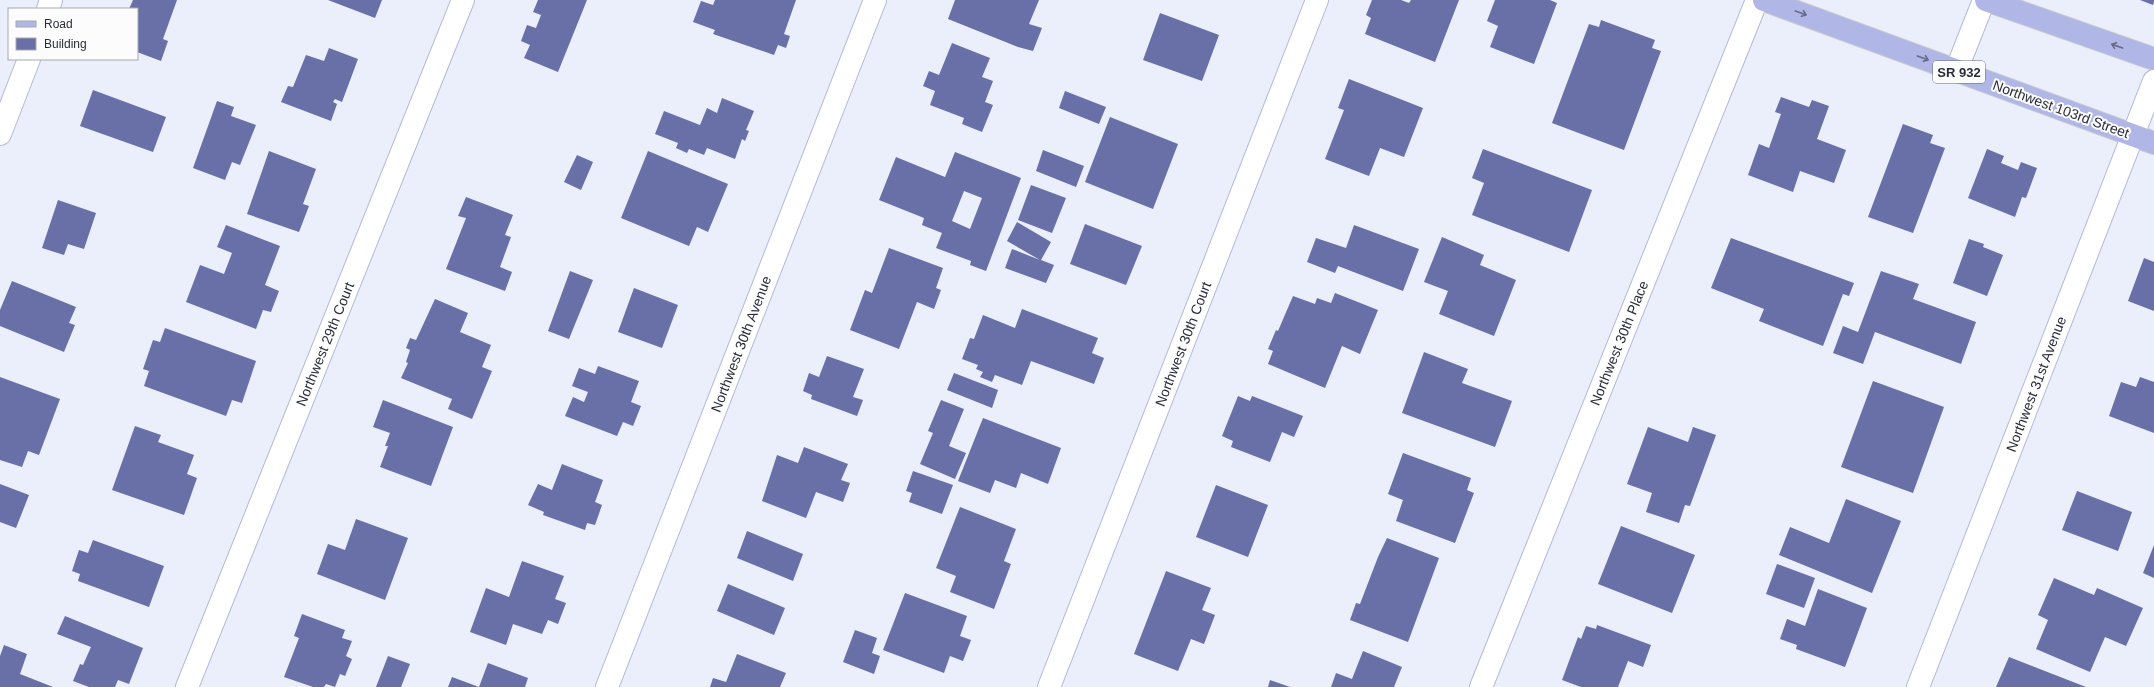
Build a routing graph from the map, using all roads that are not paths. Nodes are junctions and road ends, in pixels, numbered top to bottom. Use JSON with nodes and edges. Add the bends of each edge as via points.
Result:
{"nodes":[{"id":1,"x":463,"y":0,"type":"edge"},
{"id":2,"x":875,"y":0,"type":"edge"},
{"id":3,"x":1317,"y":0,"type":"edge"},
{"id":4,"x":1757,"y":0,"type":"edge"},
{"id":5,"x":1764,"y":0,"type":"edge"},
{"id":6,"x":1985,"y":0,"type":"edge"},
{"id":7,"x":2154,"y":59,"type":"edge"},
{"id":8,"x":29,"y":60,"type":"edge"},
{"id":9,"x":1956,"y":70,"type":"junction"},
{"id":10,"x":2154,"y":81,"type":"edge"},
{"id":11,"x":0,"y":134,"type":"edge"},
{"id":12,"x":2132,"y":135,"type":"junction"},
{"id":13,"x":2154,"y":143,"type":"edge"},
{"id":14,"x":187,"y":687,"type":"edge"},
{"id":15,"x":607,"y":687,"type":"edge"},
{"id":16,"x":1048,"y":687,"type":"edge"},
{"id":17,"x":1481,"y":687,"type":"edge"},
{"id":18,"x":1918,"y":687,"type":"edge"}],
"edges":[{"from":1,"to":14,"type":"street","name":"Northwest 29th Court"},
{"from":2,"to":15,"type":"street","name":"Northwest 30th Avenue"},
{"from":3,"to":16,"type":"street","name":"Northwest 30th Court"},
{"from":4,"to":17,"type":"street","name":"Northwest 30th Place"},
{"from":5,"to":9,"type":"main road","name":"Northwest 103rd Street","number":"SR 932","one_way":true},
{"from":7,"to":6,"type":"main road","one_way":true},
{"from":6,"to":9,"type":"street"},
{"from":8,"to":11,"type":"street"},
{"from":9,"to":12,"type":"main road","name":"Northwest 103rd Street","number":"SR 932"},
{"from":10,"to":12,"type":"street","name":"Northwest 31st Avenue"},
{"from":12,"to":13,"type":"main road","name":"Northwest 103rd Street","number":"SR 932"},
{"from":12,"to":18,"type":"street","name":"Northwest 31st Avenue"}]}
